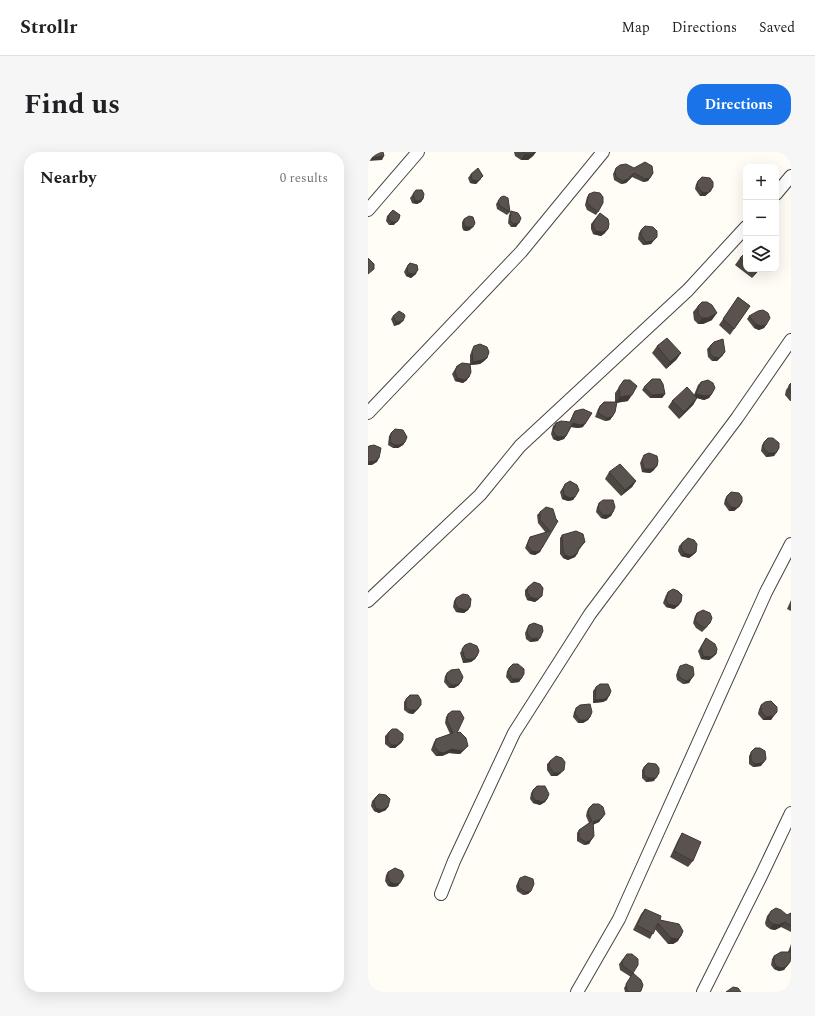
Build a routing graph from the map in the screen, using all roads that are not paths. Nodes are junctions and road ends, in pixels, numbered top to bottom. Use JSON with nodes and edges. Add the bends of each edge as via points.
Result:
{"nodes":[{"id":1,"x":418,"y":152,"type":"edge"},
{"id":2,"x":603,"y":152,"type":"edge"},
{"id":3,"x":791,"y":176,"type":"edge"},
{"id":4,"x":779,"y":190,"type":"edge"},
{"id":5,"x":368,"y":210,"type":"edge"},
{"id":6,"x":743,"y":230,"type":"edge"},
{"id":7,"x":791,"y":340,"type":"edge"},
{"id":8,"x":368,"y":413,"type":"edge"},
{"id":9,"x":791,"y":544,"type":"edge"},
{"id":10,"x":368,"y":601,"type":"edge"},
{"id":11,"x":791,"y":813,"type":"edge"},
{"id":12,"x":441,"y":894,"type":"dead end"},
{"id":13,"x":577,"y":992,"type":"edge"},
{"id":14,"x":703,"y":992,"type":"edge"}],
"edges":[{"from":1,"to":5,"type":"street"},
{"from":2,"to":8,"type":"street","via":[[521,252]]},
{"from":3,"to":4,"type":"street"},
{"from":6,"to":10,"type":"street","via":[[688,290],[520,446],[480,495]]},
{"from":7,"to":12,"type":"street","via":[[737,418],[590,614],[514,733]]},
{"from":9,"to":13,"type":"street","via":[[766,592],[619,919]]},
{"from":11,"to":14,"type":"street"}]}
